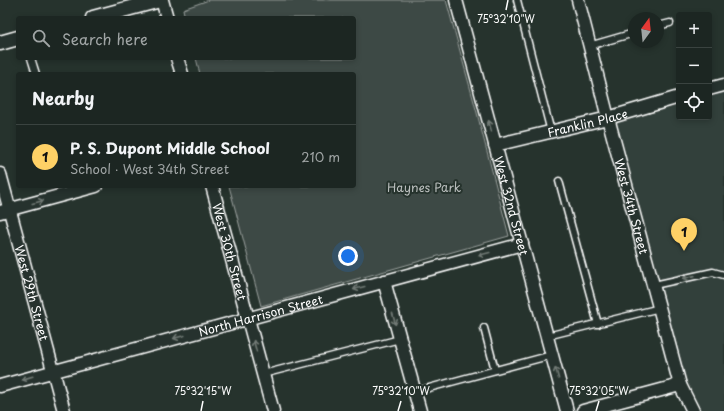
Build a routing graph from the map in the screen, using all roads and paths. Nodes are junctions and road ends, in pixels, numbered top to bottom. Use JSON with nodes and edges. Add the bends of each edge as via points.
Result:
{"nodes":[{"id":1,"x":161,"y":0,"type":"edge"},
{"id":2,"x":456,"y":0,"type":"edge"},
{"id":3,"x":517,"y":0,"type":"edge"},
{"id":4,"x":578,"y":0,"type":"edge"},
{"id":5,"x":101,"y":16,"type":"edge"},
{"id":6,"x":166,"y":16,"type":"edge"},
{"id":7,"x":670,"y":23,"type":"dead end"},
{"id":8,"x":664,"y":24,"type":"edge"},
{"id":9,"x":628,"y":35,"type":"edge"},
{"id":10,"x":16,"y":39,"type":"edge"},
{"id":11,"x":0,"y":43,"type":"edge"},
{"id":12,"x":589,"y":46,"type":"junction"},
{"id":13,"x":32,"y":60,"type":"edge"},
{"id":14,"x":178,"y":60,"type":"edge"},
{"id":15,"x":35,"y":72,"type":"edge"},
{"id":16,"x":182,"y":72,"type":"edge"},
{"id":17,"x":724,"y":85,"type":"edge"},
{"id":18,"x":712,"y":88,"type":"edge"},
{"id":19,"x":676,"y":98,"type":"edge"},
{"id":20,"x":608,"y":118,"type":"junction"},
{"id":21,"x":551,"y":132,"type":"junction"},
{"id":22,"x":495,"y":145,"type":"junction"},
{"id":23,"x":0,"y":174,"type":"edge"},
{"id":24,"x":559,"y":181,"type":"dead end"},
{"id":25,"x":82,"y":188,"type":"edge"},
{"id":26,"x":213,"y":188,"type":"edge"},
{"id":27,"x":68,"y":190,"type":"edge"},
{"id":28,"x":5,"y":211,"type":"edge"},
{"id":29,"x":522,"y":244,"type":"junction"},
{"id":30,"x":724,"y":275,"type":"edge"},
{"id":31,"x":384,"y":281,"type":"junction"},
{"id":32,"x":654,"y":285,"type":"junction"},
{"id":33,"x":660,"y":308,"type":"junction"},
{"id":34,"x":248,"y":318,"type":"junction"},
{"id":35,"x":598,"y":324,"type":"junction"},
{"id":36,"x":484,"y":328,"type":"dead end"},
{"id":37,"x":547,"y":336,"type":"junction"},
{"id":38,"x":400,"y":338,"type":"junction"},
{"id":39,"x":552,"y":355,"type":"junction"},
{"id":40,"x":494,"y":370,"type":"junction"},
{"id":41,"x":53,"y":371,"type":"junction"},
{"id":42,"x":263,"y":374,"type":"junction"},
{"id":43,"x":680,"y":385,"type":"junction"},
{"id":44,"x":0,"y":386,"type":"edge"},
{"id":45,"x":414,"y":392,"type":"junction"},
{"id":46,"x":64,"y":411,"type":"edge"},
{"id":47,"x":273,"y":411,"type":"edge"},
{"id":48,"x":420,"y":411,"type":"edge"},
{"id":49,"x":567,"y":411,"type":"edge"},
{"id":50,"x":583,"y":411,"type":"edge"},
{"id":51,"x":692,"y":411,"type":"edge"}],
"edges":[{"from":1,"to":5,"type":"street"},
{"from":1,"to":6,"type":"street"},
{"from":22,"to":2,"type":"street","name":"West 32nd Street","one_way":true},
{"from":3,"to":21,"type":"lane"},
{"from":4,"to":12,"type":"street","name":"West 34th Street"},
{"from":7,"to":8,"type":"lane"},
{"from":9,"to":12,"type":"lane"},
{"from":10,"to":11,"type":"street"},
{"from":12,"to":20,"type":"street","name":"West 34th Street"},
{"from":13,"to":15,"type":"lane"},
{"from":14,"to":16,"type":"street"},
{"from":17,"to":18,"type":"street"},
{"from":19,"to":20,"type":"street","name":"Franklin Place"},
{"from":20,"to":21,"type":"street","name":"Franklin Place"},
{"from":20,"to":32,"type":"street","name":"West 34th Street"},
{"from":21,"to":22,"type":"street","name":"Franklin Place"},
{"from":22,"to":29,"type":"street","name":"West 32nd Street"},
{"from":23,"to":28,"type":"street","name":"West 29th Street"},
{"from":24,"to":35,"type":"lane"},
{"from":25,"to":27,"type":"street"},
{"from":26,"to":34,"type":"street","name":"West 30th Street"},
{"from":28,"to":27,"type":"street","one_way":true},
{"from":28,"to":41,"type":"street","name":"West 29th Street"},
{"from":29,"to":31,"type":"street","name":"North Harrison Street","one_way":true},
{"from":29,"to":37,"type":"street","name":"West 32nd Street"},
{"from":30,"to":32,"type":"lane","one_way":true,"via":[[713,272]]},
{"from":31,"to":34,"type":"street","name":"North Harrison Street","one_way":true},
{"from":31,"to":38,"type":"street","one_way":true},
{"from":32,"to":33,"type":"street","name":"West 34th Street"},
{"from":33,"to":35,"type":"lane"},
{"from":33,"to":43,"type":"street","name":"West 34th Street"},
{"from":34,"to":41,"type":"street","name":"North Harrison Street","one_way":true},
{"from":42,"to":34,"type":"street","name":"West 30th Street","one_way":true},
{"from":35,"to":37,"type":"lane"},
{"from":36,"to":40,"type":"lane"},
{"from":37,"to":39,"type":"street","name":"West 32nd Street"},
{"from":38,"to":42,"type":"lane"},
{"from":38,"to":45,"type":"street"},
{"from":39,"to":40,"type":"lane"},
{"from":49,"to":39,"type":"street","name":"West 32nd Street","one_way":true},
{"from":40,"to":45,"type":"lane"},
{"from":41,"to":44,"type":"street","name":"North Harrison Street","one_way":true},
{"from":41,"to":46,"type":"street","name":"West 29th Street"},
{"from":42,"to":47,"type":"street","name":"West 30th Street"},
{"from":43,"to":50,"type":"street"},
{"from":43,"to":51,"type":"street","name":"West 34th Street"},
{"from":45,"to":48,"type":"street"}]}
